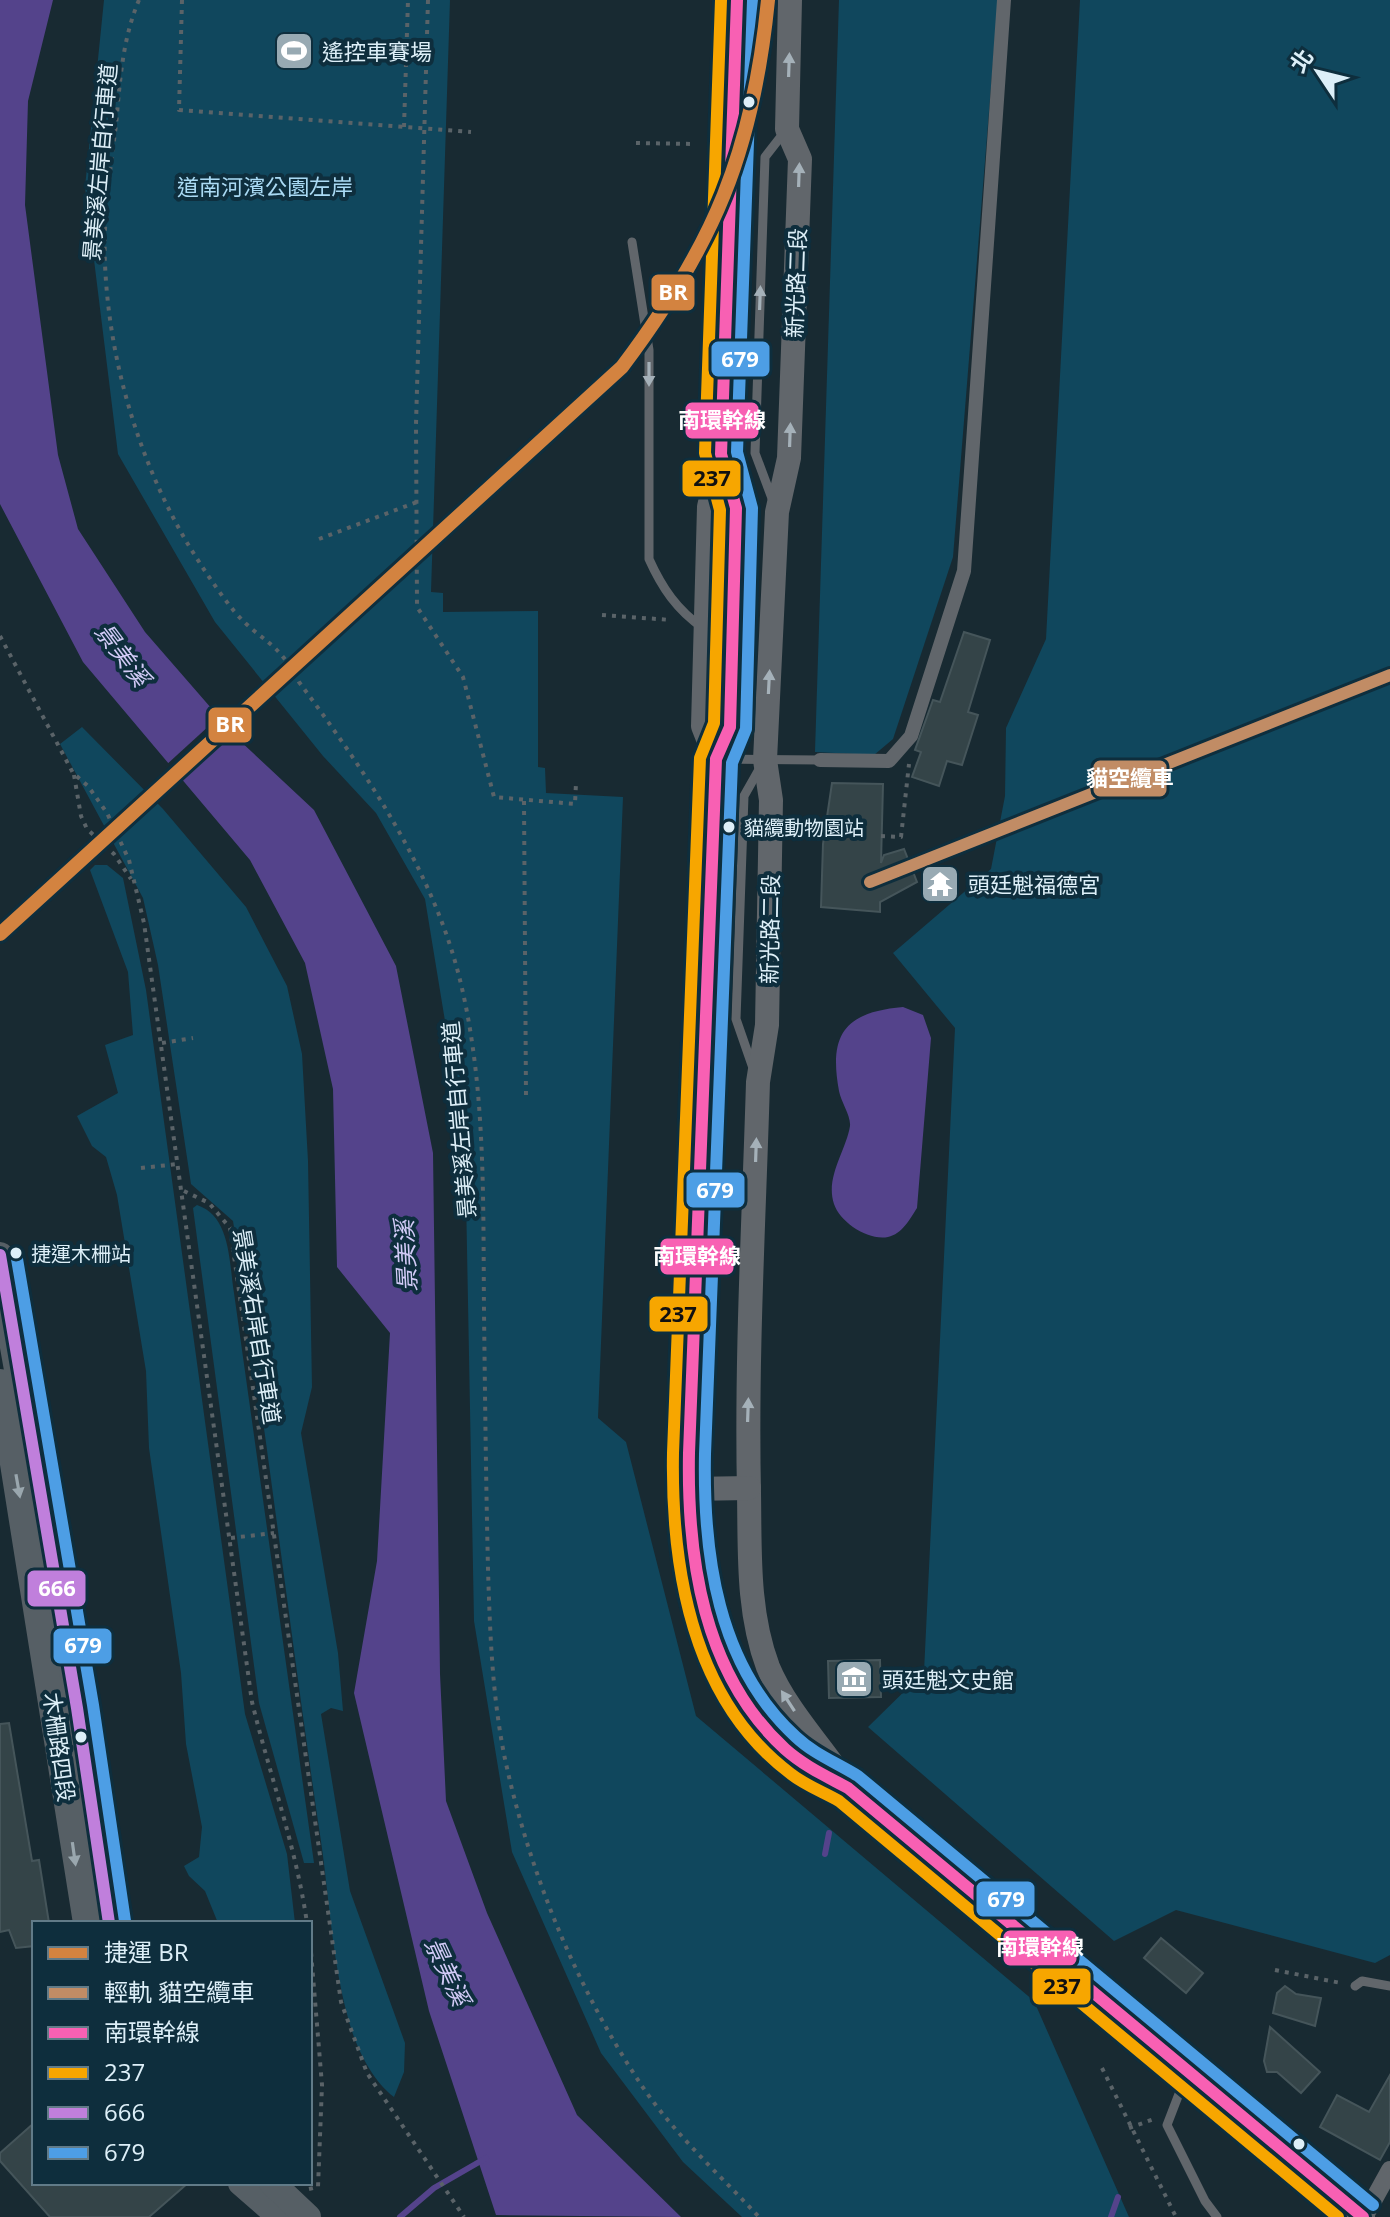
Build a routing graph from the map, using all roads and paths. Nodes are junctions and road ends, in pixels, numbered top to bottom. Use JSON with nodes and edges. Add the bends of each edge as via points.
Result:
{"nodes":[{"id":1,"x":139,"y":0,"type":"edge"},
{"id":2,"x":182,"y":0,"type":"edge"},
{"id":3,"x":408,"y":0,"type":"edge"},
{"id":4,"x":428,"y":0,"type":"edge"},
{"id":5,"x":737,"y":0,"type":"edge"},
{"id":6,"x":790,"y":0,"type":"edge"},
{"id":7,"x":1004,"y":0,"type":"edge"},
{"id":8,"x":404,"y":127,"type":"junction"},
{"id":9,"x":424,"y":128,"type":"junction"},
{"id":10,"x":787,"y":129,"type":"junction"},
{"id":11,"x":471,"y":132,"type":"dead end"},
{"id":12,"x":636,"y":143,"type":"dead end"},
{"id":13,"x":696,"y":144,"type":"dead end"},
{"id":14,"x":632,"y":242,"type":"dead end"},
{"id":15,"x":721,"y":454,"type":"junction"},
{"id":16,"x":417,"y":502,"type":"junction"},
{"id":17,"x":777,"y":512,"type":"junction"},
{"id":18,"x":319,"y":539,"type":"dead end"},
{"id":19,"x":602,"y":615,"type":"dead end"},
{"id":20,"x":681,"y":620,"type":"dead end"},
{"id":21,"x":706,"y":631,"type":"junction"},
{"id":22,"x":0,"y":636,"type":"edge"},
{"id":23,"x":911,"y":736,"type":"junction"},
{"id":24,"x":716,"y":759,"type":"junction"},
{"id":25,"x":765,"y":760,"type":"junction"},
{"id":26,"x":820,"y":760,"type":"joint"},
{"id":27,"x":73,"y":773,"type":"junction"},
{"id":28,"x":576,"y":783,"type":"dead end"},
{"id":29,"x":524,"y":801,"type":"junction"},
{"id":30,"x":881,"y":836,"type":"dead end"},
{"id":31,"x":132,"y":881,"type":"junction"},
{"id":32,"x":193,"y":1038,"type":"dead end"},
{"id":33,"x":162,"y":1043,"type":"junction"},
{"id":34,"x":526,"y":1096,"type":"dead end"},
{"id":35,"x":179,"y":1164,"type":"junction"},
{"id":36,"x":141,"y":1168,"type":"dead end"},
{"id":37,"x":184,"y":1191,"type":"junction"},
{"id":38,"x":0,"y":1255,"type":"edge"},
{"id":39,"x":5,"y":1329,"type":"edge"},
{"id":40,"x":0,"y":1382,"type":"edge"},
{"id":41,"x":749,"y":1488,"type":"junction"},
{"id":42,"x":690,"y":1489,"type":"junction"},
{"id":43,"x":274,"y":1533,"type":"junction"},
{"id":44,"x":231,"y":1538,"type":"junction"},
{"id":45,"x":848,"y":1788,"type":"junction"},
{"id":46,"x":86,"y":1921,"type":"edge"},
{"id":47,"x":109,"y":1921,"type":"edge"},
{"id":48,"x":307,"y":1921,"type":"edge"},
{"id":49,"x":312,"y":1964,"type":"edge"},
{"id":50,"x":1275,"y":1970,"type":"dead end"},
{"id":51,"x":1355,"y":1986,"type":"joint"},
{"id":52,"x":1390,"y":1986,"type":"edge"},
{"id":53,"x":1102,"y":2068,"type":"dead end"},
{"id":54,"x":1188,"y":2070,"type":"junction"},
{"id":55,"x":1154,"y":2118,"type":"dead end"},
{"id":56,"x":1129,"y":2128,"type":"junction"},
{"id":57,"x":1390,"y":2170,"type":"edge"},
{"id":58,"x":245,"y":2185,"type":"edge"},
{"id":59,"x":273,"y":2185,"type":"edge"},
{"id":60,"x":293,"y":2212,"type":"edge"},
{"id":61,"x":464,"y":2217,"type":"edge"},
{"id":62,"x":759,"y":2217,"type":"edge"},
{"id":63,"x":1176,"y":2217,"type":"edge"},
{"id":64,"x":1217,"y":2217,"type":"edge"},
{"id":65,"x":1364,"y":2217,"type":"edge"}],
"edges":[{"from":1,"to":62,"type":"path","name":"景美溪左岸自行車道","via":[[125,44],[106,213],[113,343],[130,409],[154,478],[187,542],[235,613],[287,659],[385,808],[436,907],[460,980],[474,1064],[483,1187],[491,1653],[505,1758],[537,1873],[581,1978],[639,2081],[681,2135]]},
{"from":2,"to":8,"type":"path","via":[[179,110]]},
{"from":3,"to":8,"type":"path"},
{"from":4,"to":9,"type":"path"},
{"from":5,"to":15,"type":"street","name":"新光路二段"},
{"from":10,"to":6,"type":"street","name":"新光路二段","one_way":true},
{"from":7,"to":23,"type":"street","via":[[964,571]]},
{"from":8,"to":9,"type":"path"},
{"from":9,"to":11,"type":"path"},
{"from":9,"to":16,"type":"path"},
{"from":17,"to":10,"type":"street","name":"新光路二段","one_way":true,"via":[[789,458],[800,159]]},
{"from":17,"to":10,"type":"lane","one_way":true,"via":[[755,453],[765,157]]},
{"from":12,"to":13,"type":"path"},
{"from":14,"to":21,"type":"lane","one_way":true,"via":[[649,350],[649,559],[681,613]]},
{"from":15,"to":21,"type":"street","name":"新光路二段","via":[[709,507]]},
{"from":15,"to":24,"type":"lane","via":[[736,508],[730,727]]},
{"from":16,"to":18,"type":"path"},
{"from":16,"to":29,"type":"path","via":[[417,607],[463,677],[494,797]]},
{"from":25,"to":17,"type":"street","name":"新光路二段","one_way":true},
{"from":19,"to":20,"type":"path"},
{"from":21,"to":24,"type":"street","name":"新光路二段","via":[[703,726]]},
{"from":22,"to":27,"type":"path"},
{"from":23,"to":26,"type":"street","via":[[889,761]]},
{"from":23,"to":30,"type":"path","via":[[901,837]]},
{"from":24,"to":25,"type":"lane"},
{"from":24,"to":42,"type":"street","name":"新光路二段","via":[[696,1171]]},
{"from":25,"to":26,"type":"lane"},
{"from":41,"to":25,"type":"street","name":"新光路二段","one_way":true,"via":[[758,1082],[767,1025],[771,815]]},
{"from":27,"to":31,"type":"path","via":[[107,813],[129,860]]},
{"from":27,"to":31,"type":"path","via":[[87,829],[114,854]]},
{"from":28,"to":29,"type":"path","via":[[575,804]]},
{"from":29,"to":34,"type":"path"},
{"from":31,"to":33,"type":"path","via":[[144,923]]},
{"from":32,"to":33,"type":"path"},
{"from":33,"to":35,"type":"path"},
{"from":35,"to":36,"type":"path"},
{"from":35,"to":37,"type":"path"},
{"from":37,"to":43,"type":"path","name":"景美溪右岸自行車道","via":[[209,1203],[230,1228]]},
{"from":37,"to":44,"type":"path"},
{"from":38,"to":39,"type":"main road","name":"木柵路四段"},
{"from":39,"to":47,"type":"main road","name":"木柵路四段","via":[[52,1556]]},
{"from":40,"to":46,"type":"main road","name":"木柵路四段","one_way":true},
{"from":41,"to":42,"type":"street"},
{"from":45,"to":41,"type":"street","name":"新光路二段","one_way":true,"via":[[769,1668],[750,1586]]},
{"from":42,"to":45,"type":"street","name":"新光路二段","via":[[692,1561],[709,1627],[740,1693],[768,1731],[801,1762]]},
{"from":43,"to":44,"type":"path"},
{"from":43,"to":61,"type":"path","name":"景美溪右岸自行車道","via":[[332,1960],[348,2028],[367,2073]]},
{"from":44,"to":48,"type":"path","via":[[252,1702],[298,1863]]},
{"from":45,"to":54,"type":"street","name":"新光路二段"},
{"from":49,"to":60,"type":"path","via":[[322,2085],[321,2155],[318,2187],[306,2190]]},
{"from":50,"to":51,"type":"path"},
{"from":51,"to":52,"type":"lane","via":[[1362,1981]]},
{"from":53,"to":56,"type":"path"},
{"from":54,"to":64,"type":"lane","via":[[1167,2125]]},
{"from":54,"to":65,"type":"street","name":"新光路二段"},
{"from":55,"to":56,"type":"path"},
{"from":56,"to":63,"type":"path"},
{"from":57,"to":65,"type":"street"},
{"from":58,"to":60,"type":"main road"},
{"from":59,"to":60,"type":"main road"}]}
